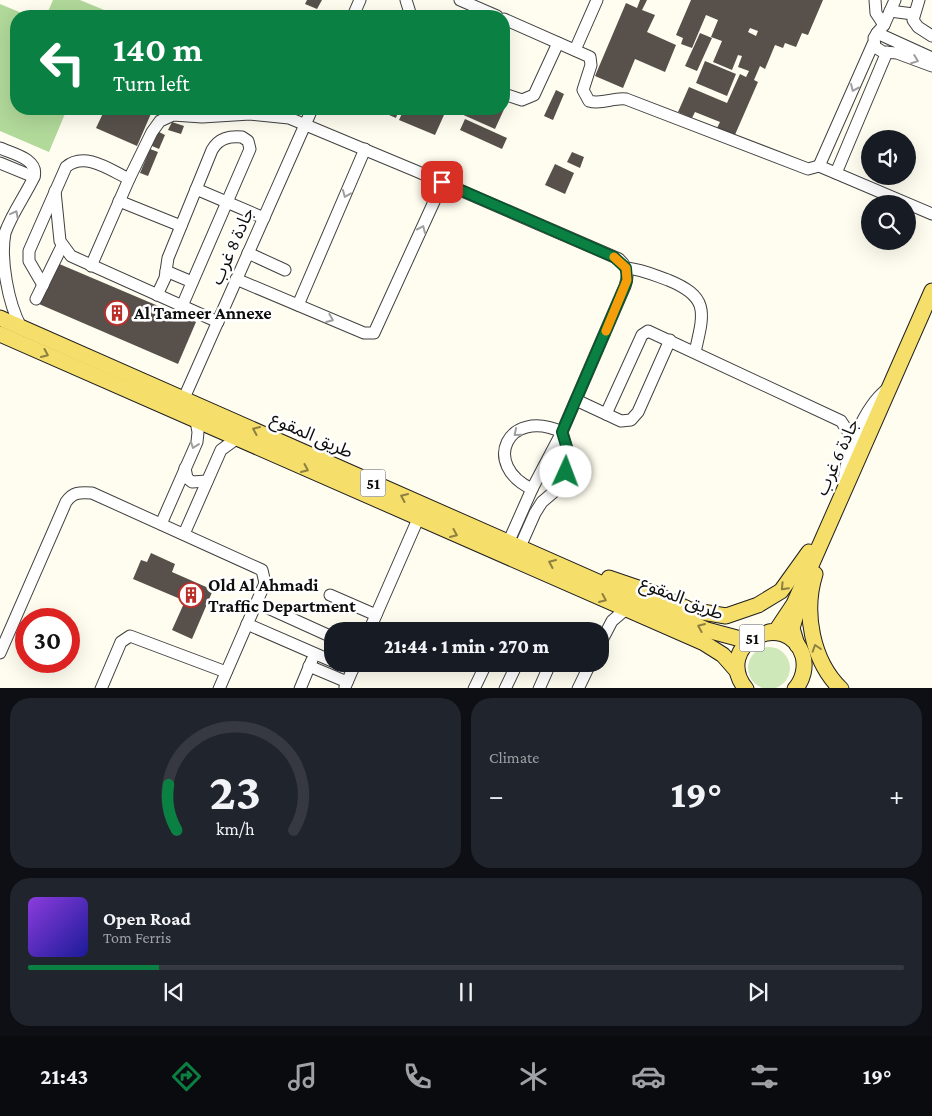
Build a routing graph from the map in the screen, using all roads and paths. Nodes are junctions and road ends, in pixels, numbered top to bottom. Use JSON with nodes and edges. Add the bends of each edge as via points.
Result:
{"nodes":[{"id":1,"x":460,"y":0,"type":"edge"},
{"id":2,"x":597,"y":0,"type":"edge"},
{"id":3,"x":875,"y":0,"type":"edge"},
{"id":4,"x":895,"y":0,"type":"edge"},
{"id":5,"x":919,"y":0,"type":"edge"},
{"id":6,"x":483,"y":10,"type":"edge"},
{"id":7,"x":890,"y":11,"type":"junction"},
{"id":8,"x":913,"y":14,"type":"junction"},
{"id":9,"x":510,"y":22,"type":"edge"},
{"id":10,"x":878,"y":34,"type":"junction"},
{"id":11,"x":932,"y":36,"type":"edge"},
{"id":12,"x":558,"y":43,"type":"junction"},
{"id":13,"x":575,"y":50,"type":"junction"},
{"id":14,"x":887,"y":52,"type":"junction"},
{"id":15,"x":932,"y":58,"type":"edge"},
{"id":16,"x":866,"y":63,"type":"junction"},
{"id":17,"x":932,"y":66,"type":"edge"},
{"id":18,"x":880,"y":70,"type":"junction"},
{"id":19,"x":510,"y":96,"type":"edge"},
{"id":20,"x":309,"y":115,"type":"edge"},
{"id":21,"x":305,"y":124,"type":"junction"},
{"id":22,"x":0,"y":148,"type":"edge"},
{"id":23,"x":366,"y":149,"type":"junction"},
{"id":24,"x":0,"y":163,"type":"edge"},
{"id":25,"x":819,"y":166,"type":"junction"},
{"id":26,"x":836,"y":173,"type":"junction"},
{"id":27,"x":34,"y":177,"type":"junction"},
{"id":28,"x":128,"y":179,"type":"junction"},
{"id":29,"x":442,"y":182,"type":"junction"},
{"id":30,"x":196,"y":188,"type":"junction"},
{"id":31,"x":54,"y":191,"type":"junction"},
{"id":32,"x":119,"y":201,"type":"junction"},
{"id":33,"x":227,"y":202,"type":"junction"},
{"id":34,"x":932,"y":214,"type":"edge"},
{"id":35,"x":264,"y":218,"type":"junction"},
{"id":36,"x":181,"y":226,"type":"junction"},
{"id":37,"x":2,"y":235,"type":"edge"},
{"id":38,"x":62,"y":246,"type":"junction"},
{"id":39,"x":248,"y":253,"type":"junction"},
{"id":40,"x":92,"y":266,"type":"junction"},
{"id":41,"x":626,"y":268,"type":"junction"},
{"id":42,"x":285,"y":270,"type":"dead end"},
{"id":43,"x":166,"y":271,"type":"junction"},
{"id":44,"x":236,"y":280,"type":"junction"},
{"id":45,"x":192,"y":282,"type":"junction"},
{"id":46,"x":43,"y":285,"type":"junction"},
{"id":47,"x":932,"y":291,"type":"edge"},
{"id":48,"x":157,"y":295,"type":"junction"},
{"id":49,"x":36,"y":299,"type":"dead end"},
{"id":50,"x":298,"y":305,"type":"junction"},
{"id":51,"x":182,"y":306,"type":"junction"},
{"id":52,"x":932,"y":307,"type":"edge"},
{"id":53,"x":0,"y":318,"type":"edge"},
{"id":54,"x":218,"y":322,"type":"junction"},
{"id":55,"x":21,"y":327,"type":"junction"},
{"id":56,"x":0,"y":334,"type":"edge"},
{"id":57,"x":670,"y":340,"type":"junction"},
{"id":58,"x":695,"y":352,"type":"junction"},
{"id":59,"x":889,"y":388,"type":"junction"},
{"id":60,"x":184,"y":398,"type":"junction"},
{"id":61,"x":576,"y":400,"type":"junction"},
{"id":62,"x":606,"y":414,"type":"junction"},
{"id":63,"x":866,"y":416,"type":"junction"},
{"id":64,"x":196,"y":421,"type":"junction"},
{"id":65,"x":841,"y":421,"type":"junction"},
{"id":66,"x":562,"y":432,"type":"junction"},
{"id":67,"x":236,"y":439,"type":"junction"},
{"id":68,"x":855,"y":442,"type":"junction"},
{"id":69,"x":185,"y":468,"type":"junction"},
{"id":70,"x":207,"y":481,"type":"junction"},
{"id":71,"x":532,"y":489,"type":"junction"},
{"id":72,"x":844,"y":489,"type":"junction"},
{"id":73,"x":418,"y":518,"type":"junction"},
{"id":74,"x":161,"y":524,"type":"junction"},
{"id":75,"x":184,"y":534,"type":"junction"},
{"id":76,"x":826,"y":536,"type":"junction"},
{"id":77,"x":514,"y":546,"type":"junction"},
{"id":78,"x":575,"y":573,"type":"junction"},
{"id":79,"x":330,"y":595,"type":"dead end"},
{"id":80,"x":257,"y":603,"type":"junction"},
{"id":81,"x":626,"y":609,"type":"junction"},
{"id":82,"x":376,"y":615,"type":"junction"},
{"id":83,"x":373,"y":622,"type":"edge"},
{"id":84,"x":247,"y":624,"type":"junction"},
{"id":85,"x":609,"y":627,"type":"edge"},
{"id":86,"x":769,"y":632,"type":"junction"},
{"id":87,"x":324,"y":633,"type":"edge"},
{"id":88,"x":748,"y":641,"type":"junction"},
{"id":89,"x":797,"y":645,"type":"junction"},
{"id":90,"x":0,"y":653,"type":"edge"},
{"id":91,"x":315,"y":653,"type":"junction"},
{"id":92,"x":324,"y":657,"type":"edge"},
{"id":93,"x":309,"y":666,"type":"junction"},
{"id":94,"x":804,"y":668,"type":"junction"},
{"id":95,"x":226,"y":672,"type":"junction"},
{"id":96,"x":351,"y":672,"type":"edge"},
{"id":97,"x":482,"y":672,"type":"edge"},
{"id":98,"x":513,"y":672,"type":"edge"},
{"id":99,"x":546,"y":672,"type":"edge"},
{"id":100,"x":586,"y":672,"type":"edge"},
{"id":101,"x":742,"y":683,"type":"edge"},
{"id":102,"x":345,"y":685,"type":"edge"},
{"id":103,"x":101,"y":688,"type":"edge"},
{"id":104,"x":219,"y":688,"type":"edge"},
{"id":105,"x":300,"y":688,"type":"edge"},
{"id":106,"x":474,"y":688,"type":"edge"},
{"id":107,"x":505,"y":688,"type":"edge"},
{"id":108,"x":539,"y":688,"type":"edge"},
{"id":109,"x":578,"y":688,"type":"edge"},
{"id":110,"x":795,"y":688,"type":"edge"},
{"id":111,"x":837,"y":688,"type":"edge"},
{"id":112,"x":841,"y":688,"type":"edge"}],
"edges":[{"from":1,"to":6,"type":"street"},
{"from":2,"to":13,"type":"street"},
{"from":3,"to":10,"type":"street"},
{"from":4,"to":7,"type":"street"},
{"from":5,"to":8,"type":"street"},
{"from":7,"to":8,"type":"street"},
{"from":7,"to":10,"type":"street"},
{"from":8,"to":11,"type":"street","via":[[914,23]]},
{"from":9,"to":12,"type":"street"},
{"from":10,"to":14,"type":"street","via":[[878,50]]},
{"from":10,"to":15,"type":"street"},
{"from":10,"to":16,"type":"street"},
{"from":12,"to":13,"type":"street"},
{"from":12,"to":19,"type":"street","via":[[534,94],[522,100]]},
{"from":13,"to":25,"type":"street","via":[[591,59],[582,90],[590,101],[626,99],[808,170]]},
{"from":14,"to":17,"type":"street","one_way":true},
{"from":14,"to":18,"type":"street"},
{"from":16,"to":18,"type":"street"},
{"from":16,"to":25,"type":"street","one_way":true},
{"from":18,"to":26,"type":"street"},
{"from":20,"to":21,"type":"street","name":"جادة 8 غرب"},
{"from":21,"to":23,"type":"street"},
{"from":21,"to":28,"type":"street","via":[[289,118],[263,115],[166,117],[155,126]]},
{"from":21,"to":35,"type":"street","name":"جادة 8 غرب"},
{"from":22,"to":27,"type":"street","via":[[31,162],[35,169]]},
{"from":23,"to":29,"type":"street"},
{"from":23,"to":50,"type":"street","one_way":true},
{"from":24,"to":27,"type":"street"},
{"from":25,"to":26,"type":"street"},
{"from":26,"to":34,"type":"street"},
{"from":37,"to":27,"type":"street","one_way":true},
{"from":28,"to":31,"type":"street","via":[[89,161],[76,161],[66,167]]},
{"from":28,"to":32,"type":"street"},
{"from":29,"to":41,"type":"street","via":[[614,257]]},
{"from":50,"to":29,"type":"street","one_way":true,"via":[[364,333],[374,333]]},
{"from":30,"to":33,"type":"street"},
{"from":30,"to":33,"type":"street","via":[[218,142],[242,137],[248,141],[250,149]]},
{"from":30,"to":36,"type":"street"},
{"from":31,"to":38,"type":"street"},
{"from":31,"to":46,"type":"street","via":[[28,254]]},
{"from":32,"to":36,"type":"street"},
{"from":32,"to":40,"type":"street"},
{"from":33,"to":35,"type":"street"},
{"from":33,"to":45,"type":"street"},
{"from":35,"to":39,"type":"street","name":"جادة 8 غرب"},
{"from":36,"to":43,"type":"street"},
{"from":37,"to":55,"type":"street","via":[[8,295]]},
{"from":38,"to":40,"type":"street","via":[[70,256]]},
{"from":38,"to":46,"type":"street"},
{"from":39,"to":42,"type":"street"},
{"from":39,"to":44,"type":"street","name":"جادة 8 غرب"},
{"from":40,"to":48,"type":"street"},
{"from":41,"to":58,"type":"street","via":[[651,274],[694,294],[703,317]]},
{"from":41,"to":61,"type":"street","via":[[625,286]]},
{"from":43,"to":45,"type":"street"},
{"from":43,"to":48,"type":"street"},
{"from":44,"to":50,"type":"street"},
{"from":44,"to":54,"type":"street","name":"جادة 8 غرب"},
{"from":45,"to":51,"type":"street"},
{"from":46,"to":49,"type":"street"},
{"from":47,"to":59,"type":"main road","name":"جادة 6 غرب"},
{"from":48,"to":51,"type":"street"},
{"from":51,"to":54,"type":"street"},
{"from":52,"to":76,"type":"main road","name":"جادة 6 غرب"},
{"from":53,"to":55,"type":"main road","name":"طريق المقوع","number":"51"},
{"from":54,"to":60,"type":"street","name":"جادة 8 غرب"},
{"from":55,"to":60,"type":"main road","name":"طريق المقوع","number":"51"},
{"from":56,"to":64,"type":"main road","name":"طريق المقوع","number":"51","one_way":true},
{"from":57,"to":58,"type":"street"},
{"from":57,"to":62,"type":"street","via":[[636,416],[621,421]]},
{"from":57,"to":62,"type":"street","via":[[651,332],[643,334]]},
{"from":58,"to":65,"type":"street"},
{"from":59,"to":63,"type":"street","via":[[876,399]]},
{"from":59,"to":72,"type":"main road","name":"جادة 6 غرب"},
{"from":77,"to":60,"type":"main road","name":"طريق المقوع","number":"51","one_way":true},
{"from":61,"to":62,"type":"street"},
{"from":61,"to":66,"type":"street"},
{"from":63,"to":65,"type":"street"},
{"from":63,"to":68,"type":"street"},
{"from":64,"to":67,"type":"main road","name":"طريق المقوع","number":"51"},
{"from":64,"to":69,"type":"street","one_way":true,"via":[[197,442]]},
{"from":65,"to":68,"type":"street"},
{"from":66,"to":71,"type":"street"},
{"from":66,"to":71,"type":"street","one_way":true,"via":[[534,424],[520,429],[509,440],[505,460],[508,470],[513,478]]},
{"from":66,"to":77,"type":"street","via":[[568,452],[566,472]]},
{"from":67,"to":70,"type":"street","via":[[221,450]]},
{"from":67,"to":73,"type":"main road","name":"طريق المقوع","number":"51","one_way":true},
{"from":68,"to":72,"type":"street","via":[[845,469]]},
{"from":69,"to":70,"type":"street","via":[[187,478],[192,482]]},
{"from":69,"to":74,"type":"street"},
{"from":70,"to":75,"type":"street"},
{"from":71,"to":77,"type":"street"},
{"from":72,"to":76,"type":"main road","name":"جادة 6 غرب"},
{"from":73,"to":81,"type":"main road","name":"طريق المقوع","number":"51","one_way":true},
{"from":73,"to":82,"type":"street"},
{"from":74,"to":75,"type":"street"},
{"from":74,"to":90,"type":"street","via":[[92,493],[71,495]]},
{"from":75,"to":80,"type":"street","via":[[262,570],[266,583]]},
{"from":76,"to":78,"type":"main road","one_way":true,"via":[[781,591],[758,605],[726,616],[690,610],[608,577],[589,572]]},
{"from":76,"to":86,"type":"main road","name":"جادة 6 غرب","via":[[789,613],[776,631]]},
{"from":76,"to":89,"type":"main road","name":"جادة 6 غرب","via":[[793,618]]},
{"from":112,"to":76,"type":"main road","one_way":true,"via":[[829,678],[820,661],[810,612],[813,582]]},
{"from":78,"to":77,"type":"main road","name":"طريق المقوع","number":"51","one_way":true},
{"from":88,"to":78,"type":"main road","name":"طريق المقوع","number":"51","one_way":true,"via":[[707,630]]},
{"from":79,"to":82,"type":"street"},
{"from":80,"to":84,"type":"street"},
{"from":80,"to":87,"type":"street"},
{"from":81,"to":85,"type":"street"},
{"from":81,"to":101,"type":"main road","name":"طريق المقوع","number":"51","via":[[704,643],[723,655]]},
{"from":82,"to":83,"type":"street"},
{"from":84,"to":91,"type":"street"},
{"from":84,"to":95,"type":"street"},
{"from":86,"to":88,"type":"main road","number":"51"},
{"from":86,"to":89,"type":"main road","number":"51","via":[[782,634]]},
{"from":88,"to":101,"type":"main road","number":"51","via":[[737,660]]},
{"from":89,"to":94,"type":"main road","name":"جادة 6 غرب"},
{"from":91,"to":92,"type":"street"},
{"from":91,"to":93,"type":"street"},
{"from":93,"to":102,"type":"street"},
{"from":93,"to":105,"type":"street"},
{"from":94,"to":110,"type":"main road"},
{"from":94,"to":111,"type":"main road","via":[[812,677]]},
{"from":95,"to":103,"type":"street","via":[[130,636],[121,642]]},
{"from":95,"to":104,"type":"street"},
{"from":96,"to":102,"type":"street"},
{"from":97,"to":106,"type":"street"},
{"from":98,"to":107,"type":"street"},
{"from":99,"to":108,"type":"street"},
{"from":100,"to":109,"type":"street"}]}
